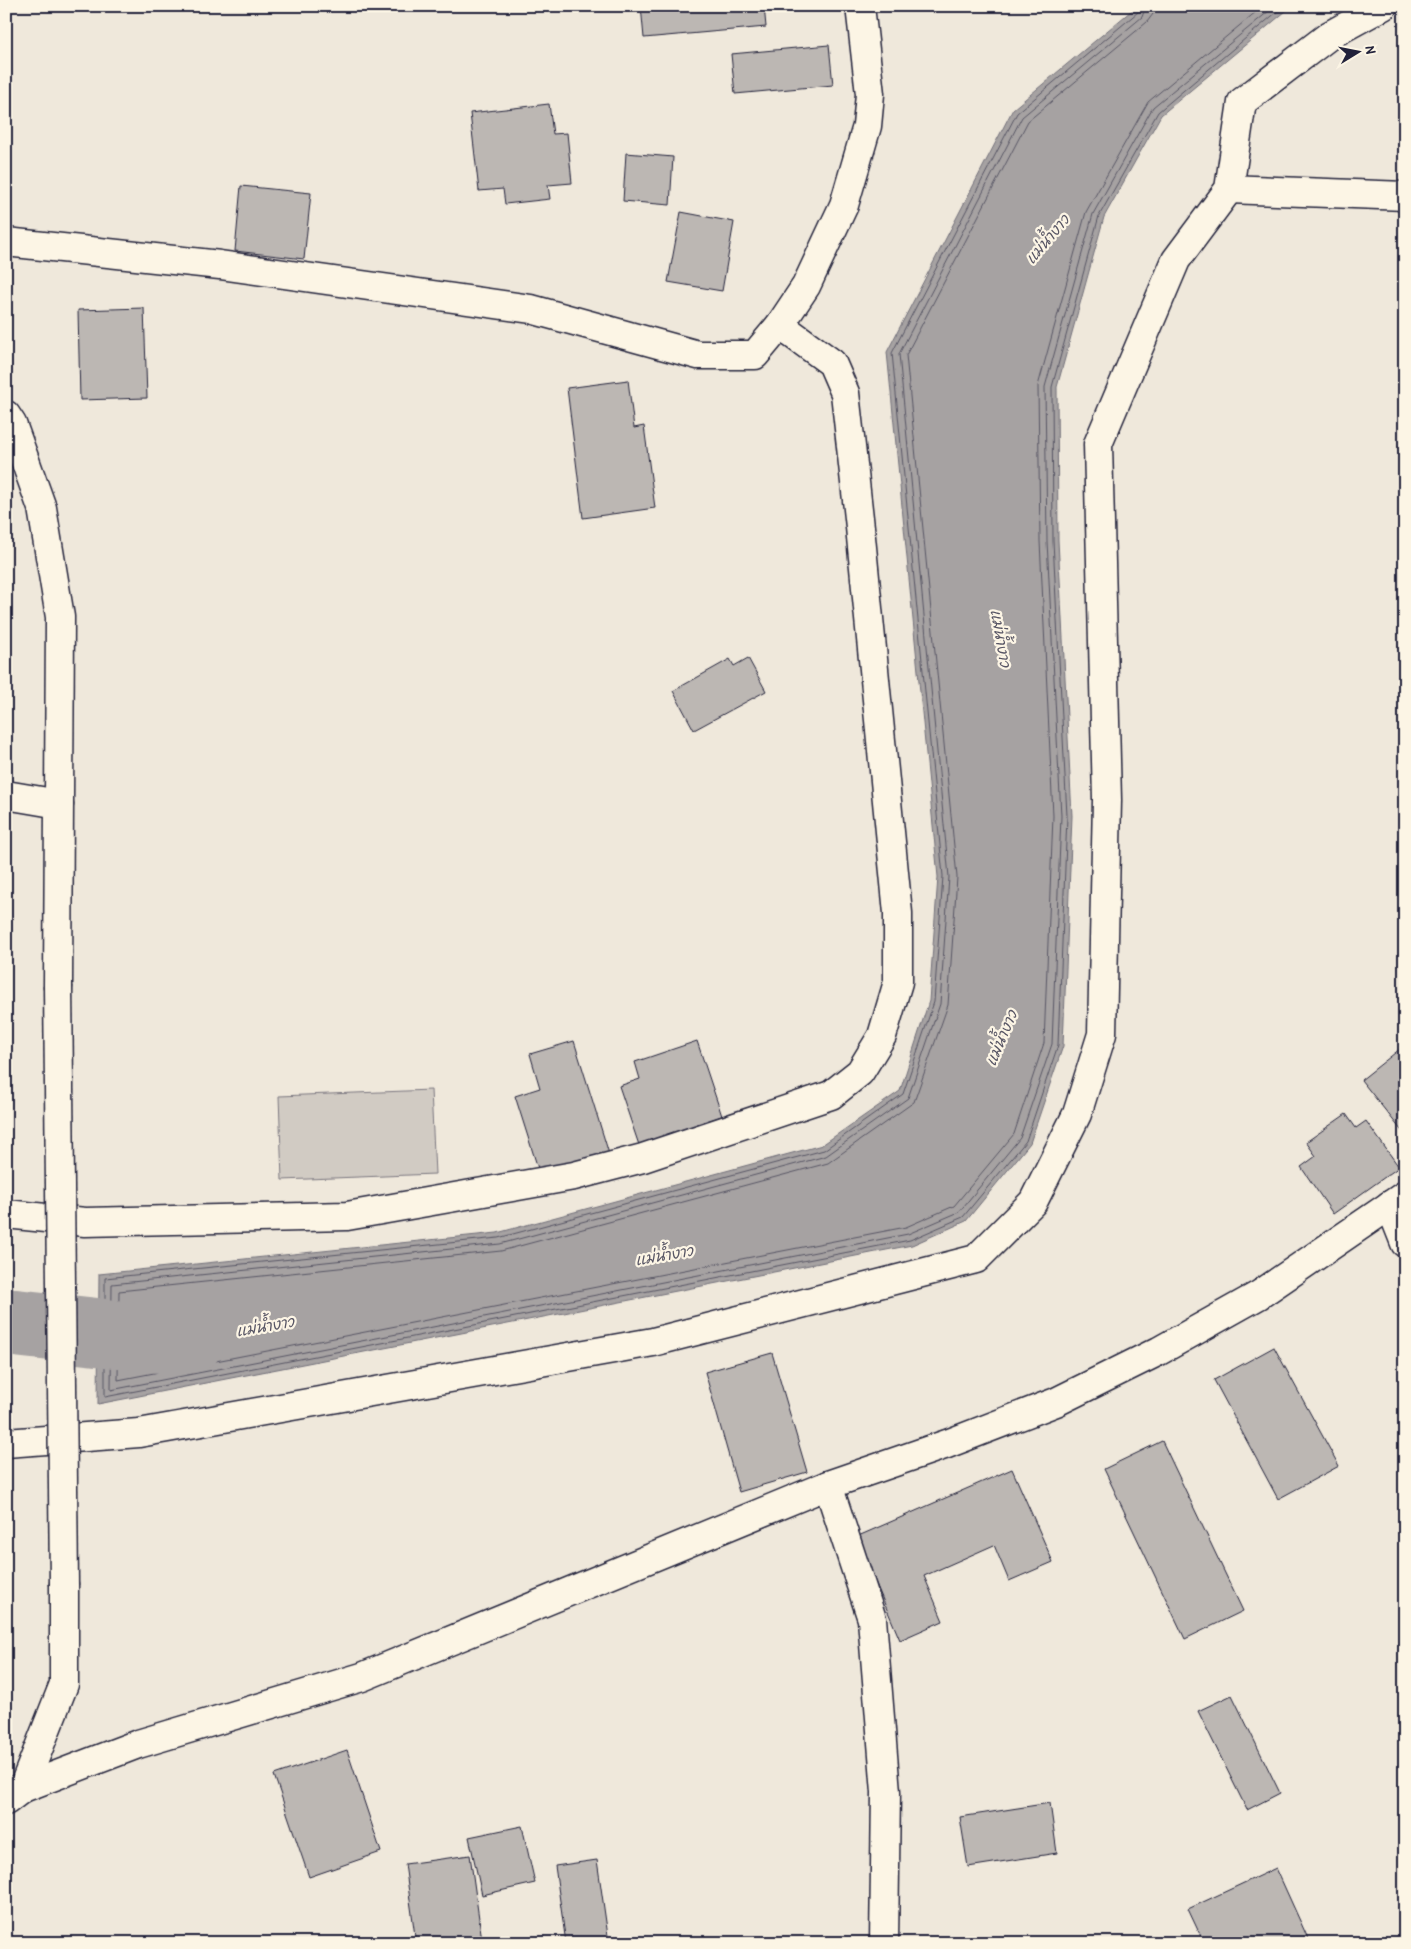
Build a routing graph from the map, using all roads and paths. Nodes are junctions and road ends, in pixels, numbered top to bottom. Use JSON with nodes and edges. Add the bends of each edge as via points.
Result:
{"nodes":[{"id":1,"x":860,"y":6,"type":"edge"},
{"id":2,"x":1383,"y":6,"type":"edge"},
{"id":3,"x":1229,"y":189,"type":"junction"},
{"id":4,"x":1405,"y":196,"type":"edge"},
{"id":5,"x":6,"y":242,"type":"edge"},
{"id":6,"x":780,"y":325,"type":"junction"},
{"id":7,"x":8,"y":424,"type":"edge"},
{"id":8,"x":6,"y":794,"type":"edge"},
{"id":9,"x":59,"y":804,"type":"junction"},
{"id":10,"x":1397,"y":1200,"type":"edge"},
{"id":11,"x":6,"y":1214,"type":"edge"},
{"id":12,"x":1405,"y":1243,"type":"edge"},
{"id":13,"x":6,"y":1443,"type":"edge"},
{"id":14,"x":828,"y":1485,"type":"junction"},
{"id":15,"x":12,"y":1793,"type":"edge"},
{"id":16,"x":884,"y":1943,"type":"edge"}],
"edges":[{"from":1,"to":6,"type":"street","via":[[870,94],[867,126],[844,205],[806,286]]},
{"from":2,"to":3,"type":"street","via":[[1330,35],[1242,102]]},
{"from":3,"to":4,"type":"street"},
{"from":3,"to":13,"type":"street","via":[[1176,260],[1098,444],[1107,800],[1102,1034],[1077,1114],[1033,1202],[976,1259],[653,1342],[139,1433]]},
{"from":5,"to":6,"type":"street","via":[[220,265],[531,310],[698,355],[755,355]]},
{"from":6,"to":11,"type":"street","via":[[832,362],[845,393],[859,517],[898,913],[898,982],[882,1036],[860,1072],[831,1095],[643,1158],[574,1176],[347,1216],[85,1222]]},
{"from":7,"to":9,"type":"street","via":[[42,508],[60,617]]},
{"from":8,"to":9,"type":"street"},
{"from":9,"to":15,"type":"street","bridge":true,"via":[[64,1684]]},
{"from":10,"to":12,"type":"street"},
{"from":10,"to":14,"type":"street","via":[[1259,1295],[1159,1351],[1056,1402]]},
{"from":14,"to":15,"type":"street","via":[[362,1677],[138,1744]]},
{"from":14,"to":16,"type":"street","via":[[872,1619],[886,1792]]}]}
